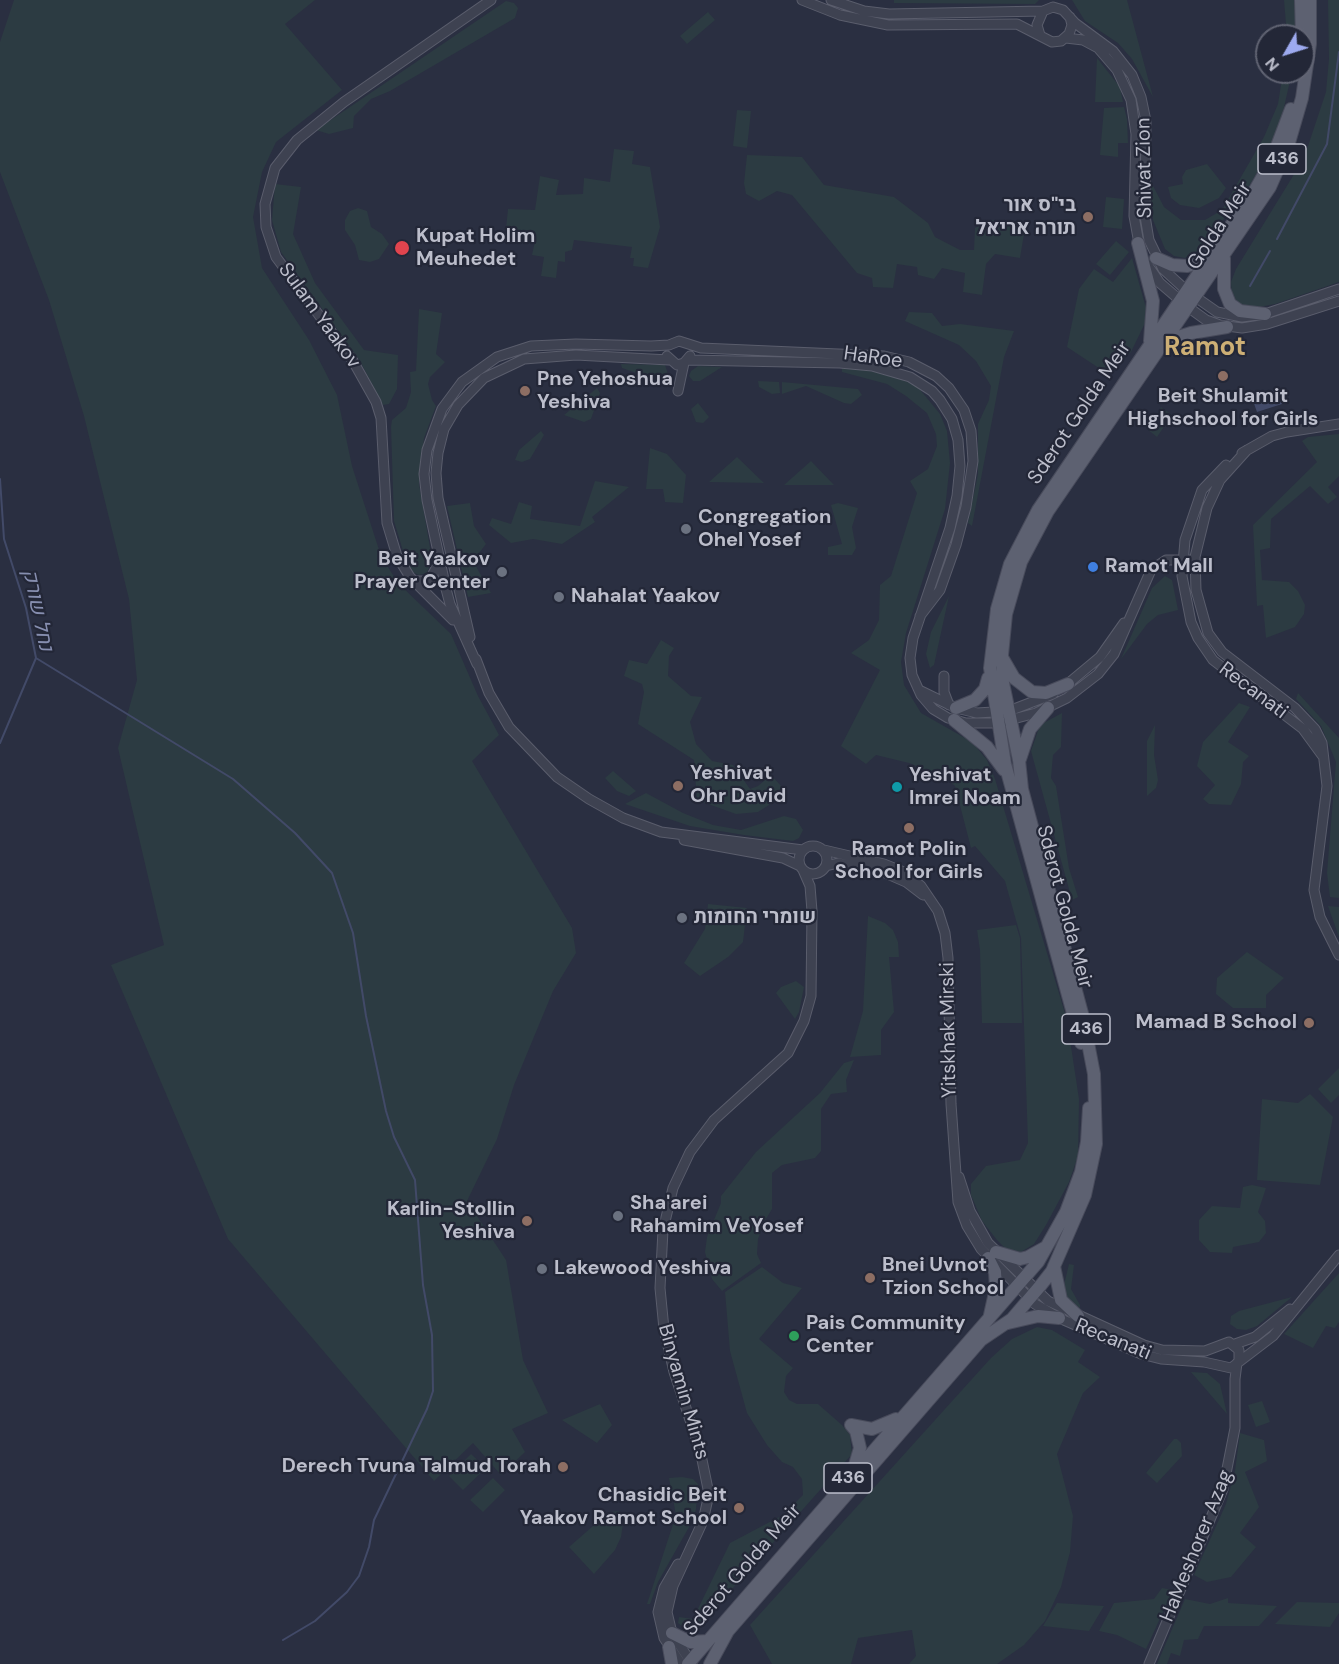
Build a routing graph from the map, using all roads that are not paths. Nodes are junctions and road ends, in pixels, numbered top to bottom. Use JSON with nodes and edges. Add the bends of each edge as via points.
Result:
{"nodes":[{"id":1,"x":485,"y":0,"type":"edge"},
{"id":2,"x":491,"y":0,"type":"edge"},
{"id":3,"x":802,"y":0,"type":"edge"},
{"id":4,"x":831,"y":0,"type":"edge"},
{"id":5,"x":1301,"y":0,"type":"edge"},
{"id":6,"x":1310,"y":0,"type":"edge"},
{"id":7,"x":1043,"y":11,"type":"junction"},
{"id":8,"x":1069,"y":15,"type":"junction"},
{"id":9,"x":464,"y":17,"type":"junction"},
{"id":10,"x":1302,"y":24,"type":"edge"},
{"id":11,"x":1040,"y":35,"type":"junction"},
{"id":12,"x":1066,"y":38,"type":"junction"},
{"id":13,"x":1296,"y":84,"type":"edge"},
{"id":14,"x":1138,"y":243,"type":"junction"},
{"id":15,"x":1156,"y":258,"type":"junction"},
{"id":16,"x":1209,"y":258,"type":"junction"},
{"id":17,"x":1224,"y":258,"type":"junction"},
{"id":18,"x":1339,"y":289,"type":"edge"},
{"id":19,"x":1188,"y":299,"type":"junction"},
{"id":20,"x":1339,"y":301,"type":"edge"},
{"id":21,"x":1265,"y":314,"type":"junction"},
{"id":22,"x":1227,"y":327,"type":"junction"},
{"id":23,"x":1162,"y":343,"type":"junction"},
{"id":24,"x":669,"y":345,"type":"junction"},
{"id":25,"x":688,"y":345,"type":"junction"},
{"id":26,"x":1149,"y":346,"type":"junction"},
{"id":27,"x":671,"y":362,"type":"junction"},
{"id":28,"x":686,"y":362,"type":"junction"},
{"id":29,"x":1339,"y":424,"type":"edge"},
{"id":30,"x":1247,"y":450,"type":"junction"},
{"id":31,"x":1182,"y":559,"type":"junction"},
{"id":32,"x":1195,"y":560,"type":"junction"},
{"id":33,"x":440,"y":561,"type":"junction"},
{"id":34,"x":416,"y":582,"type":"junction"},
{"id":35,"x":457,"y":587,"type":"junction"},
{"id":36,"x":446,"y":589,"type":"junction"},
{"id":37,"x":1138,"y":601,"type":"junction"},
{"id":38,"x":920,"y":616,"type":"junction"},
{"id":39,"x":465,"y":637,"type":"junction"},
{"id":40,"x":1002,"y":655,"type":"junction"},
{"id":41,"x":477,"y":664,"type":"junction"},
{"id":42,"x":990,"y":668,"type":"junction"},
{"id":43,"x":945,"y":676,"type":"dead end"},
{"id":44,"x":1068,"y":684,"type":"junction"},
{"id":45,"x":918,"y":689,"type":"junction"},
{"id":46,"x":1048,"y":708,"type":"junction"},
{"id":47,"x":953,"y":711,"type":"junction"},
{"id":48,"x":1010,"y":716,"type":"junction"},
{"id":49,"x":997,"y":718,"type":"junction"},
{"id":50,"x":1019,"y":760,"type":"junction"},
{"id":51,"x":1327,"y":771,"type":"junction"},
{"id":52,"x":1009,"y":780,"type":"junction"},
{"id":53,"x":653,"y":829,"type":"junction"},
{"id":54,"x":803,"y":850,"type":"junction"},
{"id":55,"x":824,"y":850,"type":"junction"},
{"id":56,"x":802,"y":868,"type":"junction"},
{"id":57,"x":824,"y":868,"type":"junction"},
{"id":58,"x":935,"y":904,"type":"junction"},
{"id":59,"x":812,"y":906,"type":"junction"},
{"id":60,"x":1339,"y":956,"type":"edge"},
{"id":61,"x":1047,"y":1246,"type":"junction"},
{"id":62,"x":992,"y":1255,"type":"junction"},
{"id":63,"x":1339,"y":1255,"type":"edge"},
{"id":64,"x":1054,"y":1264,"type":"junction"},
{"id":65,"x":1021,"y":1284,"type":"junction"},
{"id":66,"x":1310,"y":1292,"type":"junction"},
{"id":67,"x":1033,"y":1296,"type":"junction"},
{"id":68,"x":1078,"y":1316,"type":"junction"},
{"id":69,"x":989,"y":1317,"type":"junction"},
{"id":70,"x":1059,"y":1318,"type":"junction"},
{"id":71,"x":1004,"y":1324,"type":"junction"},
{"id":72,"x":1235,"y":1344,"type":"junction"},
{"id":73,"x":1216,"y":1347,"type":"junction"},
{"id":74,"x":1238,"y":1361,"type":"junction"},
{"id":75,"x":1220,"y":1366,"type":"junction"},
{"id":76,"x":1235,"y":1389,"type":"junction"},
{"id":77,"x":902,"y":1416,"type":"junction"},
{"id":78,"x":850,"y":1475,"type":"junction"},
{"id":79,"x":699,"y":1531,"type":"junction"},
{"id":80,"x":672,"y":1633,"type":"junction"},
{"id":81,"x":708,"y":1641,"type":"junction"},
{"id":82,"x":669,"y":1647,"type":"junction"},
{"id":83,"x":718,"y":1650,"type":"junction"},
{"id":84,"x":688,"y":1663,"type":"edge"},
{"id":85,"x":672,"y":1664,"type":"edge"},
{"id":86,"x":710,"y":1664,"type":"edge"},
{"id":87,"x":717,"y":1664,"type":"edge"},
{"id":88,"x":1149,"y":1664,"type":"edge"}],
"edges":[{"from":1,"to":9,"type":"street"},
{"from":2,"to":9,"type":"street"},
{"from":3,"to":11,"type":"street","via":[[869,22],[1005,22]]},
{"from":4,"to":7,"type":"street","via":[[889,14]]},
{"from":5,"to":10,"type":"main road"},
{"from":6,"to":17,"type":"main road","name":"Golda Meir","number":"436","via":[[1308,65],[1293,133],[1269,187]]},
{"from":7,"to":8,"type":"street","via":[[1058,8]]},
{"from":7,"to":11,"type":"street","via":[[1037,25]]},
{"from":8,"to":12,"type":"street","via":[[1072,25]]},
{"from":8,"to":15,"type":"street","name":"Shivat Zion","via":[[1120,58],[1141,97],[1147,134],[1145,216]]},
{"from":9,"to":34,"type":"street","name":"Sulam Yaakov","via":[[297,140],[275,168],[265,204],[266,227],[276,257],[353,361],[376,402],[381,418],[387,523],[398,556]]},
{"from":11,"to":12,"type":"street","via":[[1052,42]]},
{"from":12,"to":14,"type":"street","name":"Shivat Zion","via":[[1083,40],[1098,48],[1117,70],[1128,94],[1136,134],[1134,216]]},
{"from":13,"to":16,"type":"main road","name":"Golda Meir","number":"436","via":[[1271,162]]},
{"from":14,"to":19,"type":"street","name":"Shivat Zion","via":[[1150,270]]},
{"from":14,"to":26,"type":"main road","via":[[1154,311]]},
{"from":15,"to":16,"type":"main road","via":[[1187,266]]},
{"from":15,"to":19,"type":"street","name":"Shivat Zion"},
{"from":16,"to":19,"type":"main road","name":"Golda Meir","number":"436"},
{"from":17,"to":19,"type":"main road","name":"Golda Meir","number":"436"},
{"from":17,"to":21,"type":"main road","via":[[1224,283],[1230,304],[1240,311]]},
{"from":18,"to":21,"type":"street"},
{"from":19,"to":21,"type":"street","via":[[1225,315]]},
{"from":19,"to":22,"type":"street","via":[[1212,323]]},
{"from":19,"to":23,"type":"main road","name":"Sderot Golda Meir","number":"436"},
{"from":19,"to":26,"type":"main road","name":"Sderot Golda Meir","number":"436"},
{"from":20,"to":22,"type":"street","via":[[1267,324]]},
{"from":22,"to":23,"type":"main road"},
{"from":23,"to":40,"type":"main road","name":"Sderot Golda Meir","number":"436","via":[[1048,511],[1021,562],[1008,603]]},
{"from":24,"to":25,"type":"street","via":[[679,341]]},
{"from":24,"to":27,"type":"street"},
{"from":24,"to":33,"type":"street","via":[[531,346],[497,357],[462,382],[438,417],[425,460],[427,500]]},
{"from":25,"to":28,"type":"street","via":[[691,354]]},
{"from":25,"to":38,"type":"street","name":"HaRoe","via":[[848,353],[909,362],[950,388],[971,431],[972,468],[962,524],[940,590]]},
{"from":26,"to":42,"type":"main road","name":"Sderot Golda Meir","number":"436","via":[[1049,492],[1017,547],[997,609]]},
{"from":27,"to":28,"type":"street"},
{"from":27,"to":28,"type":"street","via":[[678,391]]},
{"from":27,"to":35,"type":"street","via":[[576,355],[533,357],[502,368],[470,390],[448,422],[436,462],[438,498]]},
{"from":28,"to":38,"type":"street","name":"HaRoe","via":[[858,364],[910,377],[932,391],[952,419],[960,466],[954,512]]},
{"from":29,"to":30,"type":"street","name":"Recanati","via":[[1287,432]]},
{"from":30,"to":31,"type":"street","name":"Recanati","via":[[1224,466],[1202,490]]},
{"from":30,"to":32,"type":"street","name":"Recanati","via":[[1228,469],[1213,493],[1202,522]]},
{"from":31,"to":32,"type":"street"},
{"from":31,"to":37,"type":"street","via":[[1166,560],[1151,570]]},
{"from":31,"to":51,"type":"street","name":"Recanati","via":[[1186,606],[1205,651],[1224,671],[1303,729],[1321,751]]},
{"from":32,"to":51,"type":"street","name":"Recanati","via":[[1198,603],[1212,638],[1232,661],[1307,720],[1322,743]]},
{"from":33,"to":34,"type":"street","via":[[429,581]]},
{"from":33,"to":36,"type":"street"},
{"from":34,"to":36,"type":"street"},
{"from":34,"to":39,"type":"street","name":"Sulam Yaakov","via":[[440,604]]},
{"from":35,"to":36,"type":"street"},
{"from":35,"to":41,"type":"street"},
{"from":36,"to":39,"type":"street"},
{"from":37,"to":44,"type":"street","via":[[1100,657]]},
{"from":37,"to":46,"type":"street","via":[[1106,665],[1067,698]]},
{"from":38,"to":45,"type":"street","name":"HaRoe","via":[[910,658]]},
{"from":39,"to":41,"type":"street"},
{"from":40,"to":44,"type":"main road","via":[[1014,678],[1032,692],[1046,693]]},
{"from":40,"to":48,"type":"main road","name":"Sderot Golda Meir","number":"436"},
{"from":41,"to":53,"type":"street","via":[[495,705],[535,756],[567,786],[623,818]]},
{"from":42,"to":47,"type":"main road","via":[[985,689],[969,704]]},
{"from":42,"to":49,"type":"main road","name":"Sderot Golda Meir","number":"436"},
{"from":43,"to":47,"type":"street","via":[[944,692]]},
{"from":44,"to":48,"type":"street"},
{"from":45,"to":47,"type":"street","name":"HaRoe"},
{"from":45,"to":47,"type":"street","name":"HaRoe","via":[[933,709]]},
{"from":46,"to":48,"type":"street"},
{"from":46,"to":50,"type":"main road","via":[[1030,729]]},
{"from":47,"to":49,"type":"street","name":"HaRoe"},
{"from":47,"to":52,"type":"main road","via":[[987,747]]},
{"from":48,"to":49,"type":"street","name":"HaRoe"},
{"from":48,"to":50,"type":"main road","name":"Sderot Golda Meir","number":"436"},
{"from":49,"to":52,"type":"main road","name":"Sderot Golda Meir","number":"436"},
{"from":50,"to":64,"type":"main road","name":"Sderot Golda Meir","number":"436","via":[[1023,798],[1083,1017],[1096,1092],[1096,1144],[1091,1173]]},
{"from":51,"to":60,"type":"street","name":"Recanati","via":[[1314,890],[1320,917]]},
{"from":52,"to":61,"type":"main road","name":"Sderot Golda Meir","number":"436","via":[[1080,1038],[1088,1091],[1088,1126],[1081,1172],[1066,1212]]},
{"from":53,"to":54,"type":"street"},
{"from":53,"to":56,"type":"street","via":[[690,842],[783,858]]},
{"from":54,"to":55,"type":"street","via":[[813,845]]},
{"from":54,"to":56,"type":"street","via":[[799,857]]},
{"from":55,"to":57,"type":"street","via":[[828,858]]},
{"from":55,"to":58,"type":"street","name":"Yitskhak Mirski","via":[[904,872]]},
{"from":56,"to":57,"type":"street","via":[[815,874]]},
{"from":56,"to":59,"type":"street","name":"Binyamin Mints","via":[[810,886]]},
{"from":57,"to":58,"type":"street","via":[[838,862],[894,876]]},
{"from":57,"to":59,"type":"street","name":"Binyamin Mints"},
{"from":58,"to":62,"type":"street","name":"Yitskhak Mirski","via":[[944,925],[948,958],[953,1157],[970,1211]]},
{"from":59,"to":79,"type":"street","name":"Binyamin Mints","via":[[811,996],[799,1034],[782,1061],[714,1120],[694,1146],[677,1178],[663,1230],[660,1288],[665,1337],[708,1485],[708,1507]]},
{"from":61,"to":62,"type":"main road","via":[[1020,1259]]},
{"from":61,"to":65,"type":"main road","name":"Sderot Golda Meir","number":"436"},
{"from":62,"to":65,"type":"street","name":"Yitskhak Mirski"},
{"from":62,"to":69,"type":"main road","via":[[996,1288]]},
{"from":63,"to":66,"type":"street"},
{"from":64,"to":67,"type":"main road","name":"Sderot Golda Meir","number":"436"},
{"from":64,"to":68,"type":"main road","via":[[1061,1300]]},
{"from":65,"to":67,"type":"street","name":"Recanati"},
{"from":65,"to":69,"type":"main road","name":"Sderot Golda Meir","number":"436"},
{"from":66,"to":72,"type":"street","via":[[1255,1337]]},
{"from":66,"to":74,"type":"street","via":[[1273,1336]]},
{"from":67,"to":68,"type":"street","name":"Recanati"},
{"from":67,"to":70,"type":"street","name":"Recanati"},
{"from":67,"to":71,"type":"main road","name":"Sderot Golda Meir","number":"436"},
{"from":68,"to":73,"type":"street","name":"Recanati","via":[[1162,1350]]},
{"from":69,"to":77,"type":"main road","name":"Sderot Golda Meir","number":"436"},
{"from":70,"to":71,"type":"main road","via":[[1038,1316]]},
{"from":70,"to":75,"type":"street","name":"Recanati","via":[[1152,1358]]},
{"from":71,"to":83,"type":"main road","name":"Sderot Golda Meir","number":"436","via":[[981,1340],[728,1631]]},
{"from":72,"to":73,"type":"street","via":[[1225,1341]]},
{"from":72,"to":74,"type":"street"},
{"from":73,"to":75,"type":"street","via":[[1214,1359]]},
{"from":74,"to":75,"type":"street","via":[[1230,1368]]},
{"from":74,"to":76,"type":"street","name":"HaMeshorer Azag"},
{"from":75,"to":76,"type":"street"},
{"from":76,"to":88,"type":"street","name":"HaMeshorer Azag","via":[[1234,1438],[1223,1489]]},
{"from":77,"to":78,"type":"main road","name":"Sderot Golda Meir","number":"436"},
{"from":77,"to":78,"type":"main road","via":[[872,1429],[851,1425],[860,1448]]},
{"from":78,"to":81,"type":"main road","name":"Sderot Golda Meir","number":"436"},
{"from":79,"to":80,"type":"street","name":"Binyamin Mints","via":[[669,1598]]},
{"from":79,"to":82,"type":"street","name":"Binyamin Mints","via":[[660,1598],[658,1619]]},
{"from":80,"to":81,"type":"main road","via":[[690,1642]]},
{"from":80,"to":84,"type":"street","name":"Binyamin Mints"},
{"from":81,"to":84,"type":"main road","name":"Sderot Golda Meir","number":"436"},
{"from":82,"to":84,"type":"street","name":"Binyamin Mints"},
{"from":82,"to":85,"type":"main road"},
{"from":83,"to":86,"type":"main road","name":"Sderot Golda Meir","number":"436"},
{"from":83,"to":87,"type":"main road"}]}
